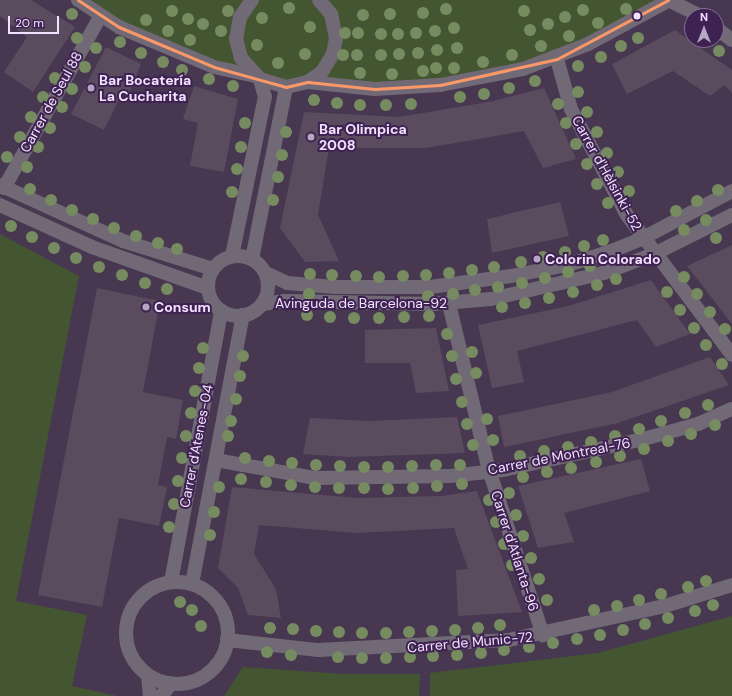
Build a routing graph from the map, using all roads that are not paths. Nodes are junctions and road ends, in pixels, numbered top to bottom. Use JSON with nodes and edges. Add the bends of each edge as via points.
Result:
{"nodes":[{"id":1,"x":78,"y":0,"type":"edge"},
{"id":2,"x":252,"y":0,"type":"edge"},
{"id":3,"x":319,"y":0,"type":"edge"},
{"id":4,"x":668,"y":0,"type":"edge"},
{"id":5,"x":684,"y":8,"type":"edge"},
{"id":6,"x":100,"y":17,"type":"junction"},
{"id":7,"x":557,"y":59,"type":"junction"},
{"id":8,"x":257,"y":77,"type":"junction"},
{"id":9,"x":308,"y":82,"type":"junction"},
{"id":10,"x":286,"y":87,"type":"junction"},
{"id":11,"x":2,"y":187,"type":"edge"},
{"id":12,"x":732,"y":191,"type":"edge"},
{"id":13,"x":0,"y":205,"type":"edge"},
{"id":14,"x":732,"y":215,"type":"edge"},
{"id":15,"x":643,"y":238,"type":"junction"},
{"id":16,"x":654,"y":254,"type":"junction"},
{"id":17,"x":232,"y":256,"type":"junction"},
{"id":18,"x":252,"y":259,"type":"junction"},
{"id":19,"x":213,"y":269,"type":"junction"},
{"id":20,"x":266,"y":274,"type":"junction"},
{"id":21,"x":208,"y":288,"type":"junction"},
{"id":22,"x":263,"y":304,"type":"junction"},
{"id":23,"x":449,"y":304,"type":"junction"},
{"id":24,"x":222,"y":311,"type":"junction"},
{"id":25,"x":243,"y":315,"type":"junction"},
{"id":26,"x":732,"y":355,"type":"edge"},
{"id":27,"x":732,"y":409,"type":"edge"},
{"id":28,"x":216,"y":460,"type":"junction"},
{"id":29,"x":489,"y":470,"type":"junction"},
{"id":30,"x":171,"y":582,"type":"junction"},
{"id":31,"x":192,"y":584,"type":"junction"},
{"id":32,"x":732,"y":585,"type":"edge"},
{"id":33,"x":543,"y":635,"type":"junction"},
{"id":34,"x":226,"y":640,"type":"junction"},
{"id":35,"x":148,"y":675,"type":"junction"},
{"id":36,"x":171,"y":684,"type":"junction"},
{"id":37,"x":150,"y":696,"type":"edge"},
{"id":38,"x":161,"y":696,"type":"edge"}],
"edges":[{"from":1,"to":6,"type":"street"},
{"from":2,"to":8,"type":"street","via":[[240,17],[236,39],[241,58]]},
{"from":3,"to":9,"type":"street","via":[[331,14],[336,39],[333,54],[322,72]]},
{"from":4,"to":5,"type":"street"},
{"from":4,"to":7,"type":"street"},
{"from":6,"to":8,"type":"street","via":[[214,67]]},
{"from":6,"to":11,"type":"street","name":"Carrer de Seul 88"},
{"from":7,"to":9,"type":"street","via":[[440,85],[375,89]]},
{"from":7,"to":15,"type":"street","name":"Carrer d'Hèlsinki-52","via":[[571,109]]},
{"from":8,"to":10,"type":"street"},
{"from":8,"to":17,"type":"street","via":[[265,97]]},
{"from":9,"to":10,"type":"street"},
{"from":10,"to":18,"type":"street"},
{"from":11,"to":19,"type":"street","via":[[117,239]]},
{"from":12,"to":15,"type":"street","name":"Avinguda de Barcelona-92"},
{"from":13,"to":21,"type":"street","via":[[92,247]]},
{"from":14,"to":16,"type":"street","name":"Avinguda de Barcelona-92"},
{"from":15,"to":16,"type":"street","name":"Carrer d'Hèlsinki-52"},
{"from":15,"to":20,"type":"street","name":"Avinguda de Barcelona-92","via":[[571,264],[430,287],[334,287],[287,283]]},
{"from":16,"to":23,"type":"street","name":"Avinguda de Barcelona-92","via":[[604,274],[540,289]]},
{"from":16,"to":26,"type":"street","name":"Carrer d'Hèlsinki-52"},
{"from":17,"to":18,"type":"street"},
{"from":17,"to":19,"type":"street"},
{"from":18,"to":20,"type":"street"},
{"from":19,"to":21,"type":"street"},
{"from":20,"to":22,"type":"street","via":[[268,286]]},
{"from":21,"to":24,"type":"street","via":[[211,298]]},
{"from":22,"to":23,"type":"street","name":"Avinguda de Barcelona-92","via":[[285,301]]},
{"from":22,"to":25,"type":"street"},
{"from":23,"to":29,"type":"street","name":"Carrer d'Atlanta-96"},
{"from":24,"to":25,"type":"street"},
{"from":24,"to":30,"type":"street","name":"Carrer d'Atenes-04"},
{"from":25,"to":28,"type":"street","name":"Carrer d'Atenes-04"},
{"from":27,"to":29,"type":"street","name":"Carrer de Montreal-76","via":[[698,424],[640,440]]},
{"from":28,"to":29,"type":"street","name":"Carrer de Montreal-76","via":[[315,478],[430,477]]},
{"from":28,"to":31,"type":"street","name":"Carrer d'Atenes-04"},
{"from":29,"to":33,"type":"street","name":"Carrer d'Atlanta-96"},
{"from":30,"to":31,"type":"street"},
{"from":30,"to":35,"type":"street","via":[[145,593],[134,605],[126,626],[128,646],[139,667]]},
{"from":31,"to":34,"type":"street","via":[[209,593],[221,606],[228,624]]},
{"from":32,"to":33,"type":"street","name":"Carrer de Munic-72","via":[[665,606]]},
{"from":33,"to":34,"type":"street","name":"Carrer de Munic-72","via":[[456,645],[342,649]]},
{"from":34,"to":36,"type":"street","via":[[226,649],[208,674],[189,683]]},
{"from":35,"to":36,"type":"street"},
{"from":35,"to":37,"type":"street"},
{"from":36,"to":38,"type":"street"}]}
